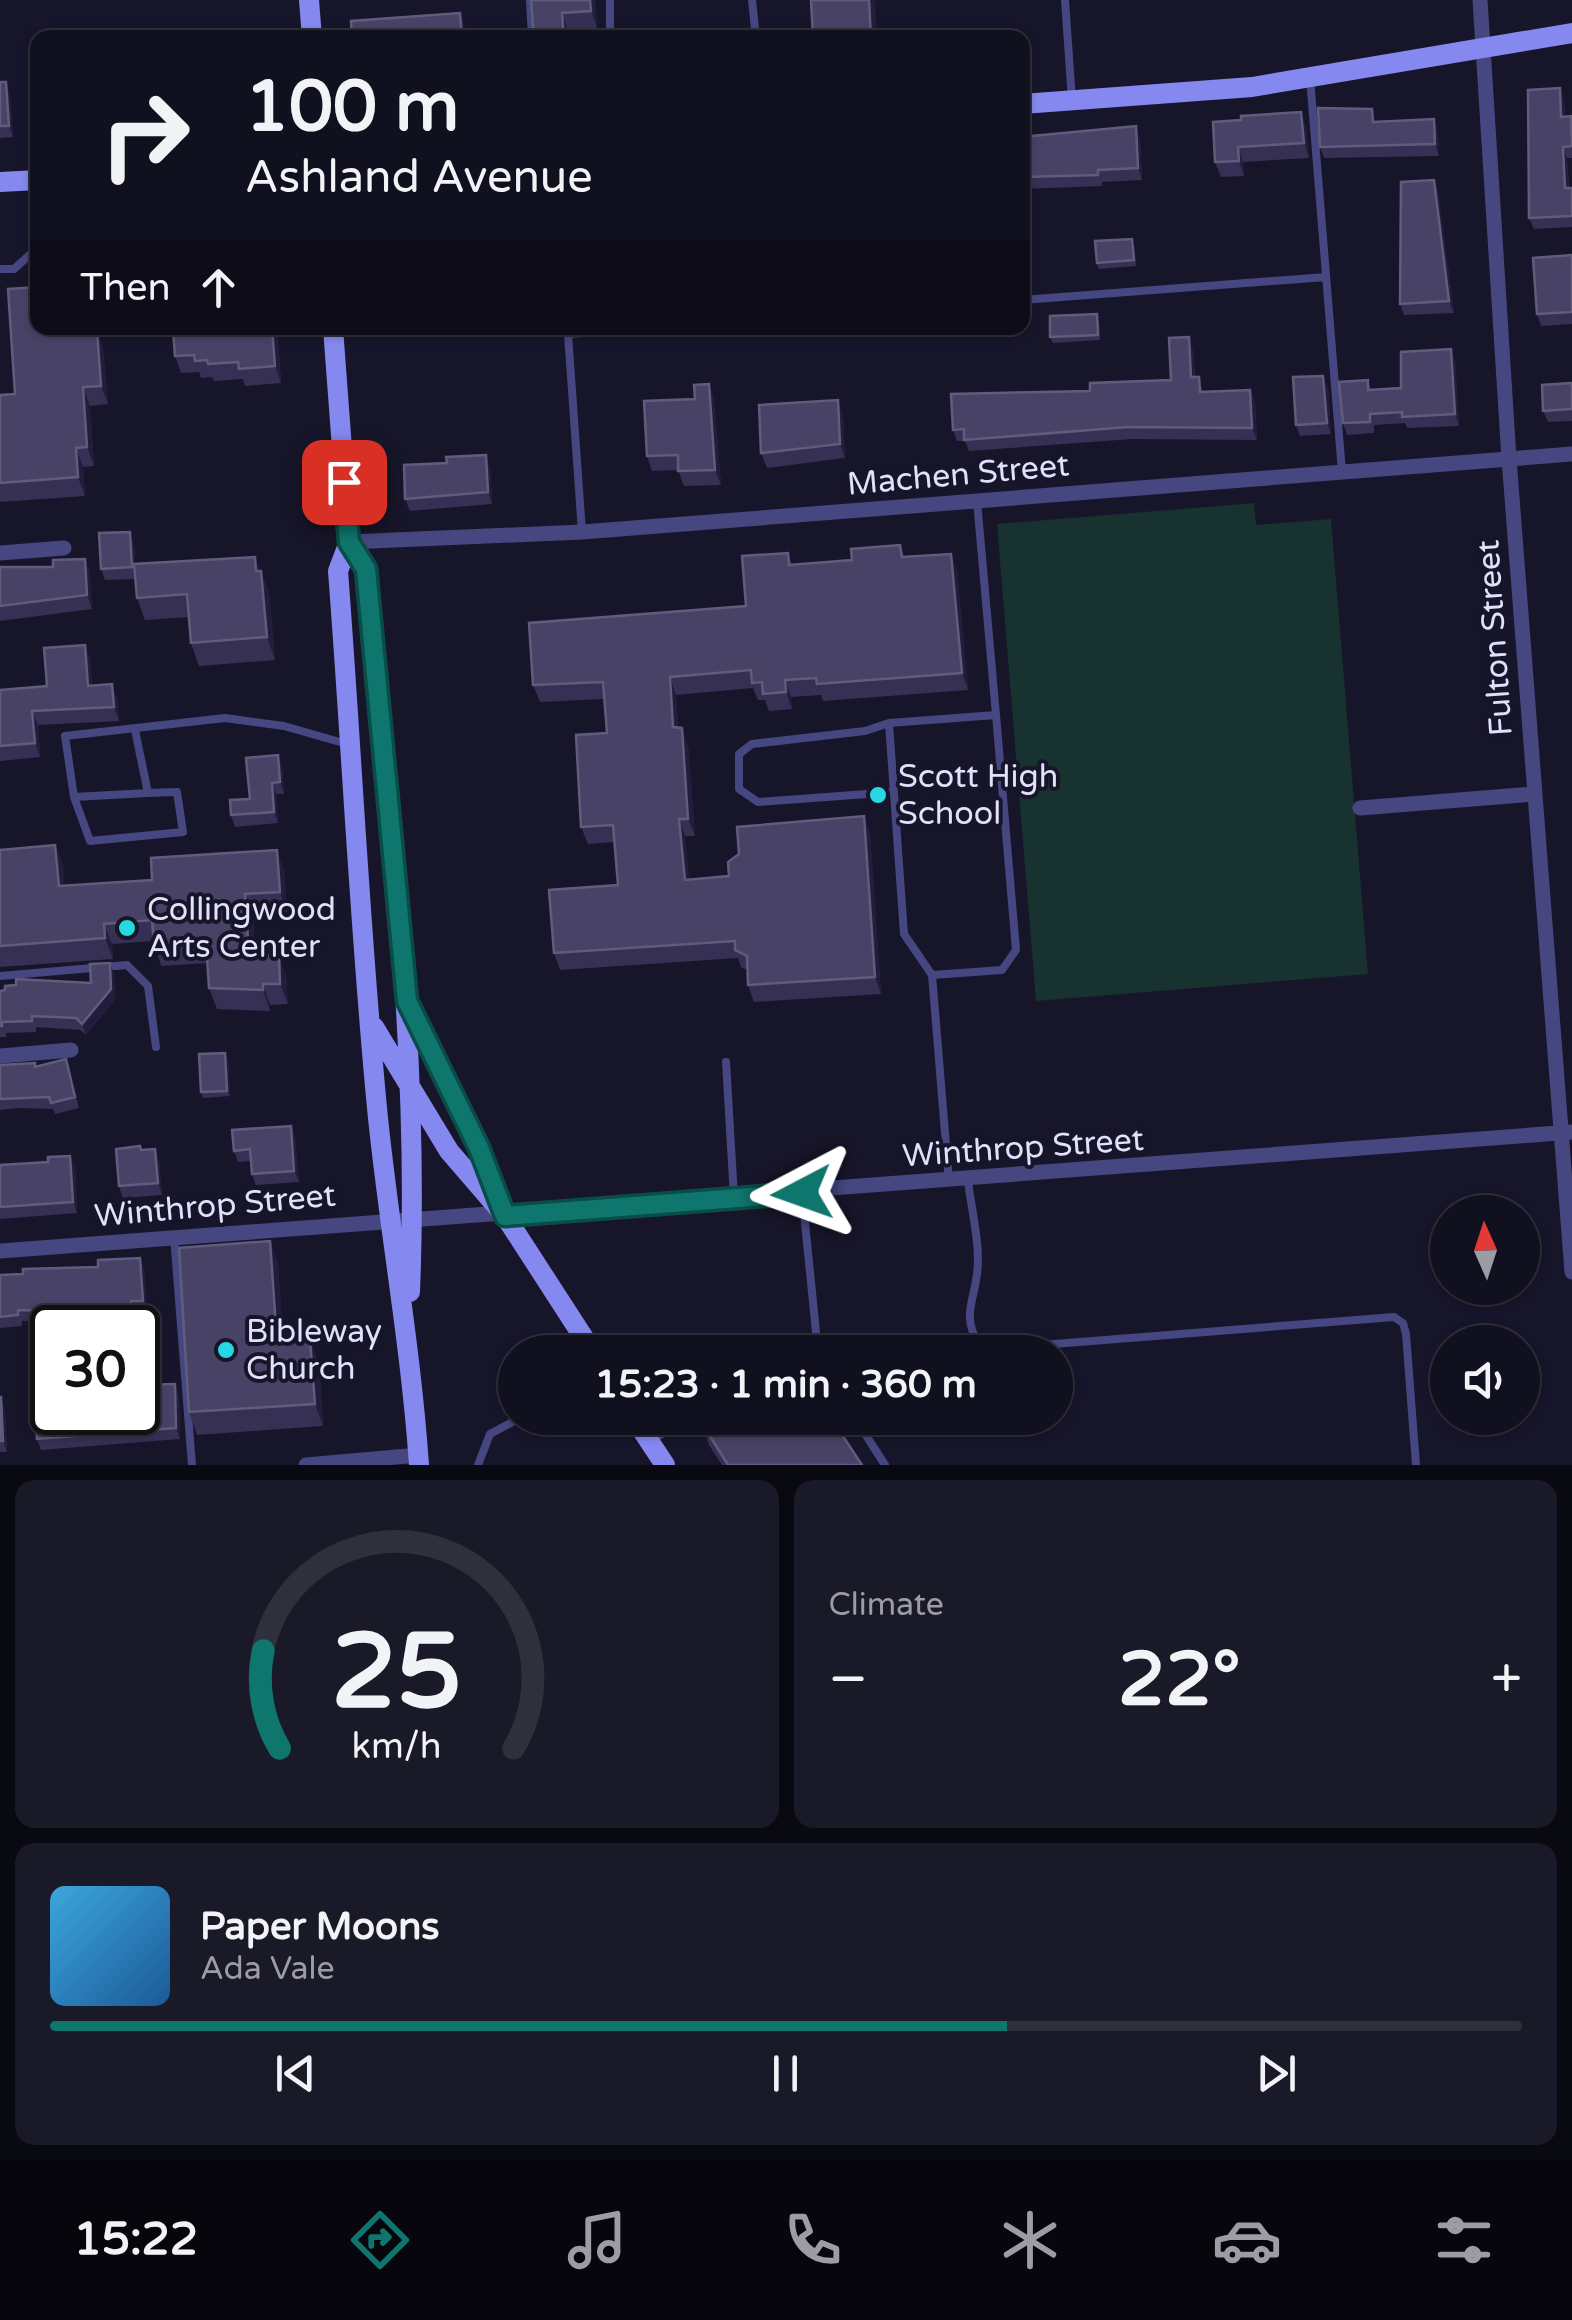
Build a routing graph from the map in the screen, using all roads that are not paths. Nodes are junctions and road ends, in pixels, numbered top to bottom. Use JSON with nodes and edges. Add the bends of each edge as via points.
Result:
{"nodes":[{"id":1,"x":309,"y":0,"type":"edge"},
{"id":2,"x":530,"y":0,"type":"edge"},
{"id":3,"x":610,"y":0,"type":"edge"},
{"id":4,"x":752,"y":0,"type":"edge"},
{"id":5,"x":1065,"y":0,"type":"edge"},
{"id":6,"x":1480,"y":0,"type":"edge"},
{"id":7,"x":311,"y":30,"type":"edge"},
{"id":8,"x":532,"y":30,"type":"edge"},
{"id":9,"x":610,"y":30,"type":"edge"},
{"id":10,"x":755,"y":30,"type":"edge"},
{"id":11,"x":1572,"y":33,"type":"edge"},
{"id":12,"x":1484,"y":46,"type":"junction"},
{"id":13,"x":1310,"y":76,"type":"junction"},
{"id":14,"x":1072,"y":100,"type":"junction"},
{"id":15,"x":1030,"y":103,"type":"edge"},
{"id":16,"x":30,"y":180,"type":"edge"},
{"id":17,"x":0,"y":182,"type":"edge"},
{"id":18,"x":30,"y":255,"type":"edge"},
{"id":19,"x":0,"y":269,"type":"edge"},
{"id":20,"x":1326,"y":277,"type":"junction"},
{"id":21,"x":1030,"y":299,"type":"edge"},
{"id":22,"x":333,"y":335,"type":"edge"},
{"id":23,"x":568,"y":335,"type":"edge"},
{"id":24,"x":1572,"y":454,"type":"edge"},
{"id":25,"x":1510,"y":458,"type":"junction"},
{"id":26,"x":1342,"y":472,"type":"junction"},
{"id":27,"x":977,"y":501,"type":"junction"},
{"id":28,"x":582,"y":532,"type":"junction"},
{"id":29,"x":349,"y":542,"type":"junction"},
{"id":30,"x":64,"y":548,"type":"dead end"},
{"id":31,"x":0,"y":552,"type":"edge"},
{"id":32,"x":996,"y":714,"type":"junction"},
{"id":33,"x":889,"y":723,"type":"junction"},
{"id":34,"x":135,"y":730,"type":"junction"},
{"id":35,"x":351,"y":746,"type":"junction"},
{"id":36,"x":384,"y":757,"type":"junction"},
{"id":37,"x":894,"y":792,"type":"junction"},
{"id":38,"x":148,"y":793,"type":"junction"},
{"id":39,"x":1534,"y":794,"type":"junction"},
{"id":40,"x":74,"y":797,"type":"junction"},
{"id":41,"x":1360,"y":808,"type":"dead end"},
{"id":42,"x":932,"y":975,"type":"junction"},
{"id":43,"x":0,"y":976,"type":"edge"},
{"id":44,"x":407,"y":1001,"type":"junction"},
{"id":45,"x":368,"y":1018,"type":"junction"},
{"id":46,"x":156,"y":1047,"type":"dead end"},
{"id":47,"x":71,"y":1050,"type":"dead end"},
{"id":48,"x":0,"y":1056,"type":"edge"},
{"id":49,"x":726,"y":1062,"type":"dead end"},
{"id":50,"x":411,"y":1093,"type":"junction"},
{"id":51,"x":1567,"y":1133,"type":"edge"},
{"id":52,"x":968,"y":1180,"type":"junction"},
{"id":53,"x":948,"y":1181,"type":"junction"},
{"id":54,"x":802,"y":1193,"type":"junction"},
{"id":55,"x":734,"y":1198,"type":"junction"},
{"id":56,"x":505,"y":1216,"type":"junction"},
{"id":57,"x":388,"y":1220,"type":"junction"},
{"id":58,"x":413,"y":1220,"type":"junction"},
{"id":59,"x":174,"y":1236,"type":"junction"},
{"id":60,"x":0,"y":1251,"type":"edge"},
{"id":61,"x":1572,"y":1272,"type":"edge"},
{"id":62,"x":408,"y":1334,"type":"junction"},
{"id":63,"x":581,"y":1335,"type":"edge"},
{"id":64,"x":816,"y":1335,"type":"edge"},
{"id":65,"x":498,"y":1430,"type":"edge"},
{"id":66,"x":645,"y":1435,"type":"edge"},
{"id":67,"x":661,"y":1435,"type":"edge"},
{"id":68,"x":866,"y":1435,"type":"edge"},
{"id":69,"x":650,"y":1442,"type":"junction"},
{"id":70,"x":419,"y":1460,"type":"edge"},
{"id":71,"x":192,"y":1465,"type":"edge"},
{"id":72,"x":306,"y":1465,"type":"edge"},
{"id":73,"x":478,"y":1465,"type":"edge"},
{"id":74,"x":665,"y":1465,"type":"edge"},
{"id":75,"x":885,"y":1465,"type":"edge"},
{"id":76,"x":1416,"y":1465,"type":"edge"}],
"edges":[{"from":1,"to":7,"type":"main road"},
{"from":2,"to":8,"type":"lane"},
{"from":3,"to":9,"type":"lane"},
{"from":4,"to":10,"type":"lane"},
{"from":5,"to":14,"type":"lane"},
{"from":6,"to":12,"type":"street","name":"Fulton Street"},
{"from":11,"to":12,"type":"main road"},
{"from":12,"to":13,"type":"main road"},
{"from":12,"to":25,"type":"street","name":"Fulton Street"},
{"from":13,"to":14,"type":"main road","via":[[1252,87]]},
{"from":13,"to":20,"type":"lane"},
{"from":14,"to":15,"type":"main road"},
{"from":16,"to":17,"type":"main road"},
{"from":18,"to":19,"type":"lane","via":[[14,269]]},
{"from":20,"to":21,"type":"lane"},
{"from":20,"to":26,"type":"lane"},
{"from":22,"to":29,"type":"main road"},
{"from":23,"to":28,"type":"lane"},
{"from":24,"to":25,"type":"street","name":"Machen Street"},
{"from":25,"to":26,"type":"street","name":"Machen Street"},
{"from":25,"to":39,"type":"street","name":"Fulton Street"},
{"from":26,"to":27,"type":"street","name":"Machen Street"},
{"from":27,"to":28,"type":"street","name":"Machen Street"},
{"from":27,"to":32,"type":"lane"},
{"from":28,"to":29,"type":"street","name":"Machen Street"},
{"from":29,"to":35,"type":"main road","via":[[338,571]]},
{"from":29,"to":36,"type":"main road","via":[[366,569]]},
{"from":30,"to":31,"type":"street"},
{"from":32,"to":33,"type":"lane"},
{"from":32,"to":42,"type":"lane","via":[[1016,950],[1002,970]]},
{"from":33,"to":37,"type":"lane"},
{"from":33,"to":37,"type":"lane","via":[[752,744],[738,754],[736,769],[739,790],[758,802]]},
{"from":34,"to":35,"type":"lane","via":[[224,718],[284,726]]},
{"from":34,"to":38,"type":"lane"},
{"from":34,"to":40,"type":"lane","via":[[65,736]]},
{"from":35,"to":36,"type":"main road"},
{"from":35,"to":45,"type":"main road"},
{"from":36,"to":44,"type":"main road"},
{"from":37,"to":42,"type":"lane","via":[[904,934]]},
{"from":38,"to":40,"type":"lane"},
{"from":38,"to":40,"type":"lane","via":[[177,792],[183,832],[90,841]]},
{"from":39,"to":41,"type":"street"},
{"from":39,"to":51,"type":"street","name":"Fulton Street"},
{"from":42,"to":53,"type":"lane"},
{"from":43,"to":46,"type":"lane","via":[[128,965],[148,986]]},
{"from":44,"to":50,"type":"main road"},
{"from":44,"to":56,"type":"main road"},
{"from":45,"to":50,"type":"main road"},
{"from":45,"to":57,"type":"main road"},
{"from":47,"to":48,"type":"street"},
{"from":49,"to":55,"type":"lane"},
{"from":50,"to":56,"type":"main road"},
{"from":50,"to":58,"type":"main road"},
{"from":51,"to":52,"type":"street","name":"Winthrop Street"},
{"from":51,"to":61,"type":"street","name":"Fulton Street"},
{"from":52,"to":53,"type":"street","name":"Winthrop Street"},
{"from":52,"to":76,"type":"lane","via":[[977,1274],[968,1305],[978,1342],[1004,1348],[1394,1317],[1406,1334]]},
{"from":53,"to":54,"type":"street","name":"Winthrop Street"},
{"from":54,"to":55,"type":"street","name":"Winthrop Street"},
{"from":54,"to":64,"type":"lane"},
{"from":55,"to":56,"type":"street","name":"Winthrop Street"},
{"from":56,"to":58,"type":"street","name":"Winthrop Street"},
{"from":56,"to":63,"type":"main road"},
{"from":57,"to":58,"type":"street","name":"Winthrop Street"},
{"from":57,"to":59,"type":"street","name":"Winthrop Street"},
{"from":57,"to":62,"type":"main road"},
{"from":58,"to":62,"type":"main road"},
{"from":59,"to":60,"type":"street","name":"Winthrop Street"},
{"from":59,"to":71,"type":"lane"},
{"from":62,"to":70,"type":"main road"},
{"from":65,"to":73,"type":"lane"},
{"from":66,"to":69,"type":"main road"},
{"from":67,"to":69,"type":"lane"},
{"from":68,"to":75,"type":"lane"},
{"from":69,"to":74,"type":"main road"},
{"from":70,"to":72,"type":"street"}]}
